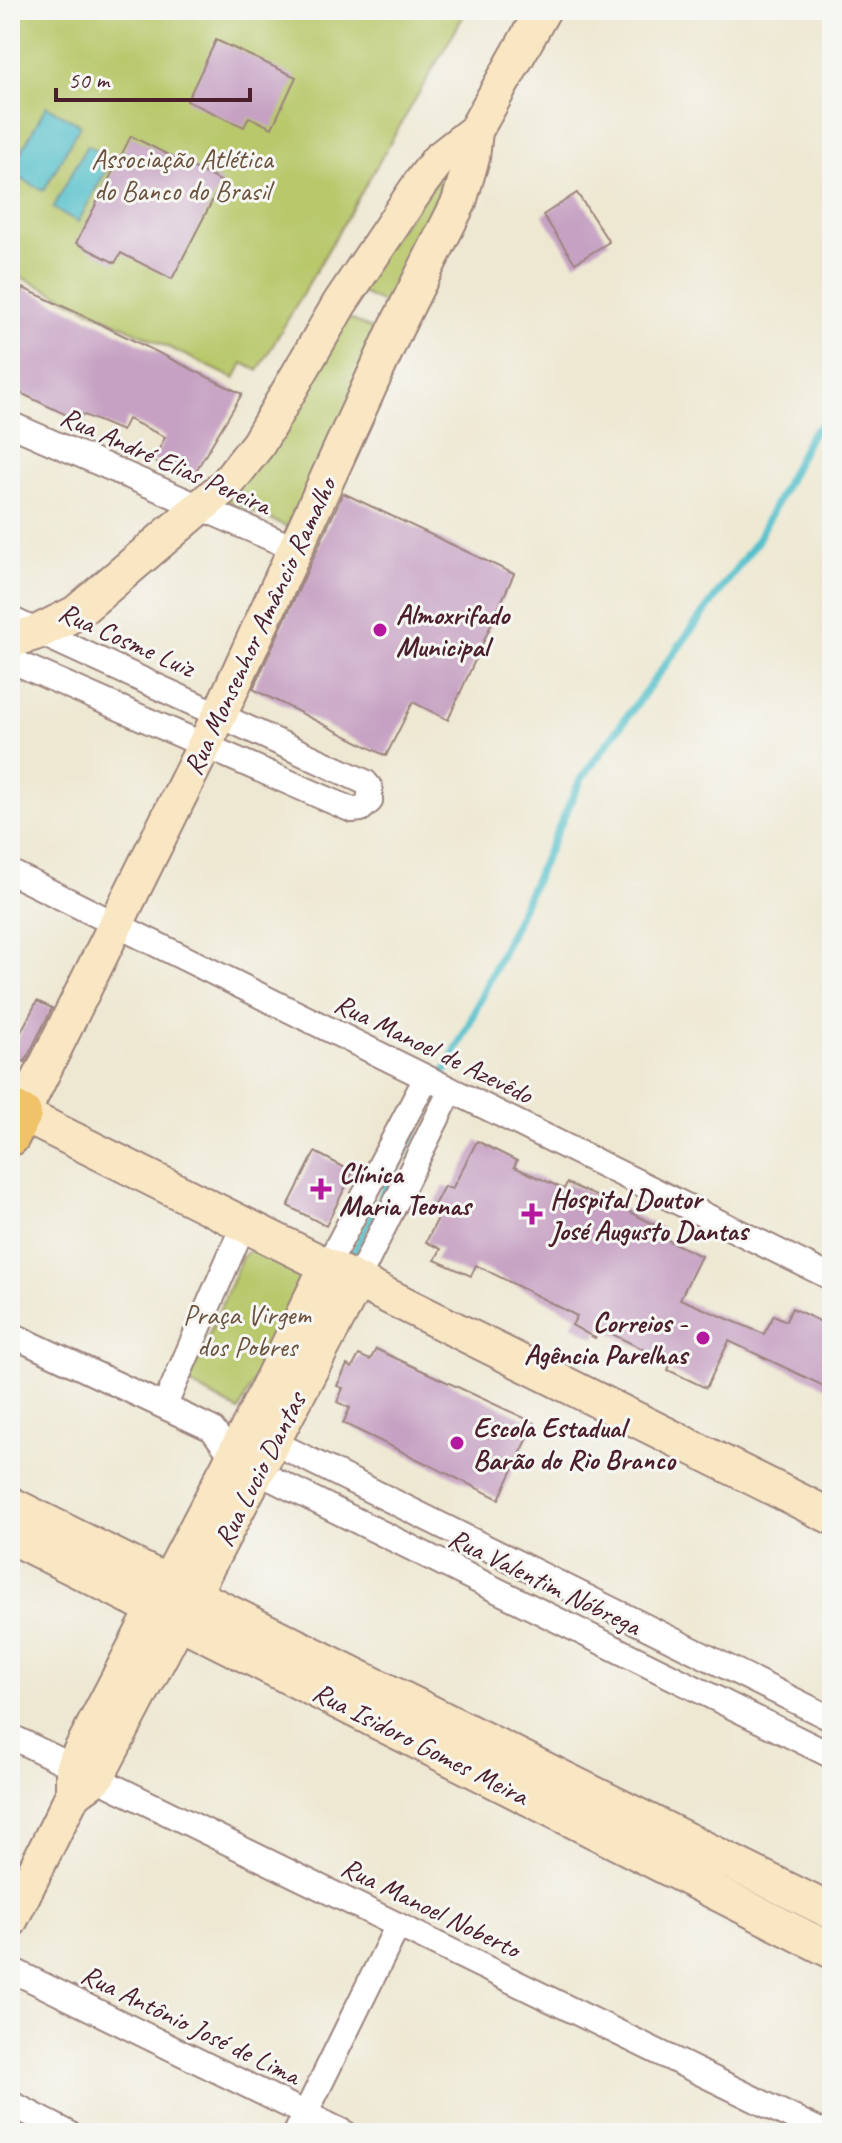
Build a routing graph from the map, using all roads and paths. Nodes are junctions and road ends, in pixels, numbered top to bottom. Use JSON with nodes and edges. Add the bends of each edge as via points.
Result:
{"nodes":[{"id":1,"x":543,"y":10,"type":"edge"},
{"id":2,"x":475,"y":131,"type":"junction"},
{"id":3,"x":10,"y":424,"type":"edge"},
{"id":4,"x":196,"y":507,"type":"junction"},
{"id":5,"x":298,"y":550,"type":"junction"},
{"id":6,"x":19,"y":630,"type":"edge"},
{"id":7,"x":10,"y":660,"type":"edge"},
{"id":8,"x":220,"y":714,"type":"junction"},
{"id":9,"x":204,"y":746,"type":"junction"},
{"id":10,"x":10,"y":872,"type":"edge"},
{"id":11,"x":115,"y":924,"type":"junction"},
{"id":12,"x":426,"y":1078,"type":"junction"},
{"id":13,"x":451,"y":1090,"type":"junction"},
{"id":14,"x":14,"y":1119,"type":"edge"},
{"id":15,"x":243,"y":1226,"type":"junction"},
{"id":16,"x":327,"y":1266,"type":"junction"},
{"id":17,"x":832,"y":1278,"type":"edge"},
{"id":18,"x":357,"y":1281,"type":"junction"},
{"id":19,"x":10,"y":1334,"type":"edge"},
{"id":20,"x":165,"y":1405,"type":"junction"},
{"id":21,"x":252,"y":1450,"type":"junction"},
{"id":22,"x":10,"y":1504,"type":"edge"},
{"id":23,"x":832,"y":1517,"type":"edge"},
{"id":24,"x":10,"y":1536,"type":"edge"},
{"id":25,"x":175,"y":1603,"type":"junction"},
{"id":26,"x":832,"y":1719,"type":"edge"},
{"id":27,"x":10,"y":1736,"type":"edge"},
{"id":28,"x":832,"y":1756,"type":"edge"},
{"id":29,"x":81,"y":1779,"type":"junction"},
{"id":30,"x":623,"y":1825,"type":"junction"},
{"id":31,"x":832,"y":1912,"type":"edge"},
{"id":32,"x":10,"y":1921,"type":"edge"},
{"id":33,"x":398,"y":1925,"type":"junction"},
{"id":34,"x":832,"y":1951,"type":"edge"},
{"id":35,"x":10,"y":1969,"type":"edge"},
{"id":36,"x":10,"y":2103,"type":"edge"},
{"id":37,"x":301,"y":2124,"type":"edge"},
{"id":38,"x":68,"y":2133,"type":"edge"},
{"id":39,"x":345,"y":2133,"type":"edge"},
{"id":40,"x":824,"y":2133,"type":"edge"}],
"edges":[{"from":1,"to":2,"type":"street","name":"Rua Monsenhor Amâncio Ramalho"},
{"from":2,"to":4,"type":"street","name":"Rua Monsenhor Amâncio Ramalho","via":[[438,160],[420,184],[340,303],[242,467]]},
{"from":2,"to":5,"type":"street","name":"Rua Monsenhor Amâncio Ramalho","via":[[459,202],[395,330]]},
{"from":3,"to":4,"type":"street","name":"Rua André Elias Pereira"},
{"from":4,"to":5,"type":"street","name":"Rua André Elias Pereira"},
{"from":4,"to":6,"type":"street","name":"Rua Monsenhor Amâncio Ramalho","via":[[76,613]]},
{"from":5,"to":8,"type":"street","name":"Rua Monsenhor Amâncio Ramalho"},
{"from":6,"to":8,"type":"street","name":"Rua Cosme Luiz"},
{"from":7,"to":9,"type":"street","name":"Rua Cosme Luiz"},
{"from":8,"to":9,"type":"street","name":"Rua Monsenhor Amâncio Ramalho"},
{"from":8,"to":9,"type":"street","name":"Rua Cosme Luiz","via":[[365,782],[370,801],[352,810]]},
{"from":9,"to":11,"type":"street","name":"Rua Monsenhor Amâncio Ramalho"},
{"from":10,"to":11,"type":"street","name":"Rua Manoel de Azevêdo"},
{"from":11,"to":12,"type":"street","name":"Rua Manoel de Azevêdo"},
{"from":11,"to":14,"type":"street","name":"Rua Monsenhor Amâncio Ramalho"},
{"from":12,"to":13,"type":"street","name":"Rua Manoel de Azevêdo"},
{"from":12,"to":16,"type":"street","name":"Rua Lucio Dantas"},
{"from":13,"to":17,"type":"street","name":"Rua Manoel de Azevêdo"},
{"from":13,"to":18,"type":"street","name":"Rua Lucio Dantas"},
{"from":14,"to":15,"type":"street"},
{"from":15,"to":16,"type":"street"},
{"from":15,"to":20,"type":"street"},
{"from":16,"to":18,"type":"street"},
{"from":16,"to":21,"type":"street","name":"Rua Lucio Dantas"},
{"from":18,"to":21,"type":"street","name":"Rua Lucio Dantas"},
{"from":18,"to":23,"type":"street"},
{"from":19,"to":20,"type":"street"},
{"from":20,"to":21,"type":"street"},
{"from":21,"to":25,"type":"street","name":"Rua Lucio Dantas"},
{"from":21,"to":26,"type":"street","name":"Rua Valentim Nóbrega"},
{"from":21,"to":28,"type":"street","name":"Rua Valentim Nóbrega"},
{"from":22,"to":25,"type":"street","name":"Rua Isidoro Gomes Meira"},
{"from":24,"to":25,"type":"street","name":"Rua Isidoro Gomes Meira"},
{"from":25,"to":29,"type":"street","name":"Rua Lucio Dantas"},
{"from":25,"to":30,"type":"street","name":"Rua Isidoro Gomes Meira"},
{"from":27,"to":29,"type":"street","name":"Rua Manoel Noberto"},
{"from":29,"to":32,"type":"street","name":"Rua Lucio Dantas"},
{"from":29,"to":33,"type":"street","name":"Rua Manoel Noberto"},
{"from":30,"to":31,"type":"street","name":"Rua Isidoro Gomes Meira"},
{"from":30,"to":34,"type":"street","name":"Rua Isidoro Gomes Meira"},
{"from":33,"to":37,"type":"street"},
{"from":33,"to":40,"type":"street","name":"Rua Manoel Noberto"},
{"from":35,"to":37,"type":"street","name":"Rua Antônio José de Lima"},
{"from":36,"to":38,"type":"street"},
{"from":37,"to":39,"type":"street","name":"Rua Antônio José de Lima"}]}
